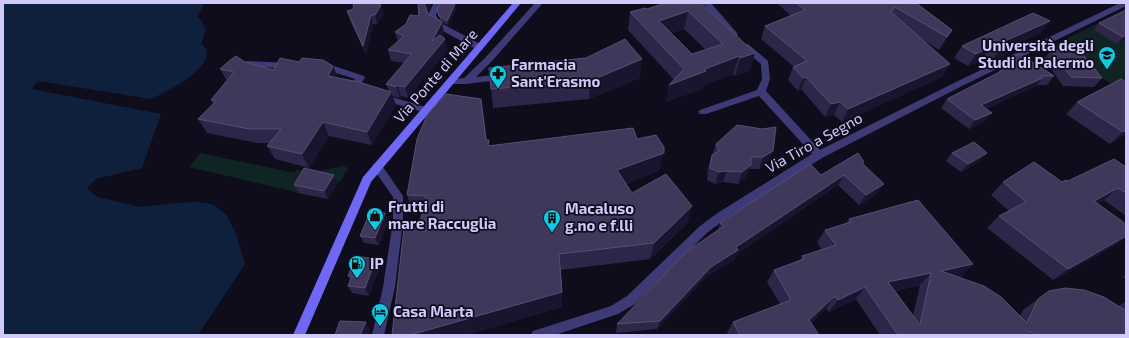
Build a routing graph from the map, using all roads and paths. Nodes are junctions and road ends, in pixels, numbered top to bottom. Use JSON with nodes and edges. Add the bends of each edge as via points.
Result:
{"nodes":[{"id":1,"x":438,"y":3,"type":"edge"},
{"id":2,"x":517,"y":3,"type":"edge"},
{"id":3,"x":539,"y":3,"type":"edge"},
{"id":4,"x":707,"y":3,"type":"edge"},
{"id":5,"x":1126,"y":3,"type":"edge"},
{"id":6,"x":479,"y":47,"type":"junction"},
{"id":7,"x":248,"y":64,"type":"edge"},
{"id":8,"x":295,"y":67,"type":"edge"},
{"id":9,"x":310,"y":67,"type":"edge"},
{"id":10,"x":510,"y":77,"type":"edge"},
{"id":11,"x":466,"y":81,"type":"junction"},
{"id":12,"x":450,"y":82,"type":"junction"},
{"id":13,"x":761,"y":92,"type":"junction"},
{"id":14,"x":426,"y":110,"type":"junction"},
{"id":15,"x":703,"y":112,"type":"dead end"},
{"id":16,"x":819,"y":154,"type":"junction"},
{"id":17,"x":377,"y":167,"type":"junction"},
{"id":18,"x":299,"y":335,"type":"edge"},
{"id":19,"x":378,"y":335,"type":"edge"},
{"id":20,"x":537,"y":335,"type":"edge"}],
"edges":[{"from":1,"to":6,"type":"street","via":[[432,14],[435,23]]},
{"from":2,"to":6,"type":"main road","name":"Via Ponte di Mare"},
{"from":3,"to":11,"type":"street"},
{"from":4,"to":13,"type":"street","via":[[736,38],[765,63],[766,79]]},
{"from":5,"to":16,"type":"street","name":"Via Tiro a Segno"},
{"from":6,"to":12,"type":"main road","name":"Via Ponte di Mare"},
{"from":7,"to":8,"type":"street"},
{"from":9,"to":14,"type":"street","via":[[334,68],[361,78],[352,88]]},
{"from":10,"to":11,"type":"street"},
{"from":11,"to":12,"type":"street"},
{"from":12,"to":14,"type":"main road","name":"Via Ponte di Mare"},
{"from":13,"to":15,"type":"street"},
{"from":13,"to":16,"type":"street"},
{"from":14,"to":17,"type":"main road","name":"Via Ponte di Mare"},
{"from":16,"to":20,"type":"street","name":"Via Tiro a Segno","via":[[722,215],[704,229],[631,300],[614,310]]},
{"from":17,"to":18,"type":"main road","name":"Via Ponte di Mare","via":[[367,180]]},
{"from":17,"to":19,"type":"street","via":[[398,196],[398,222],[389,287]]}]}
